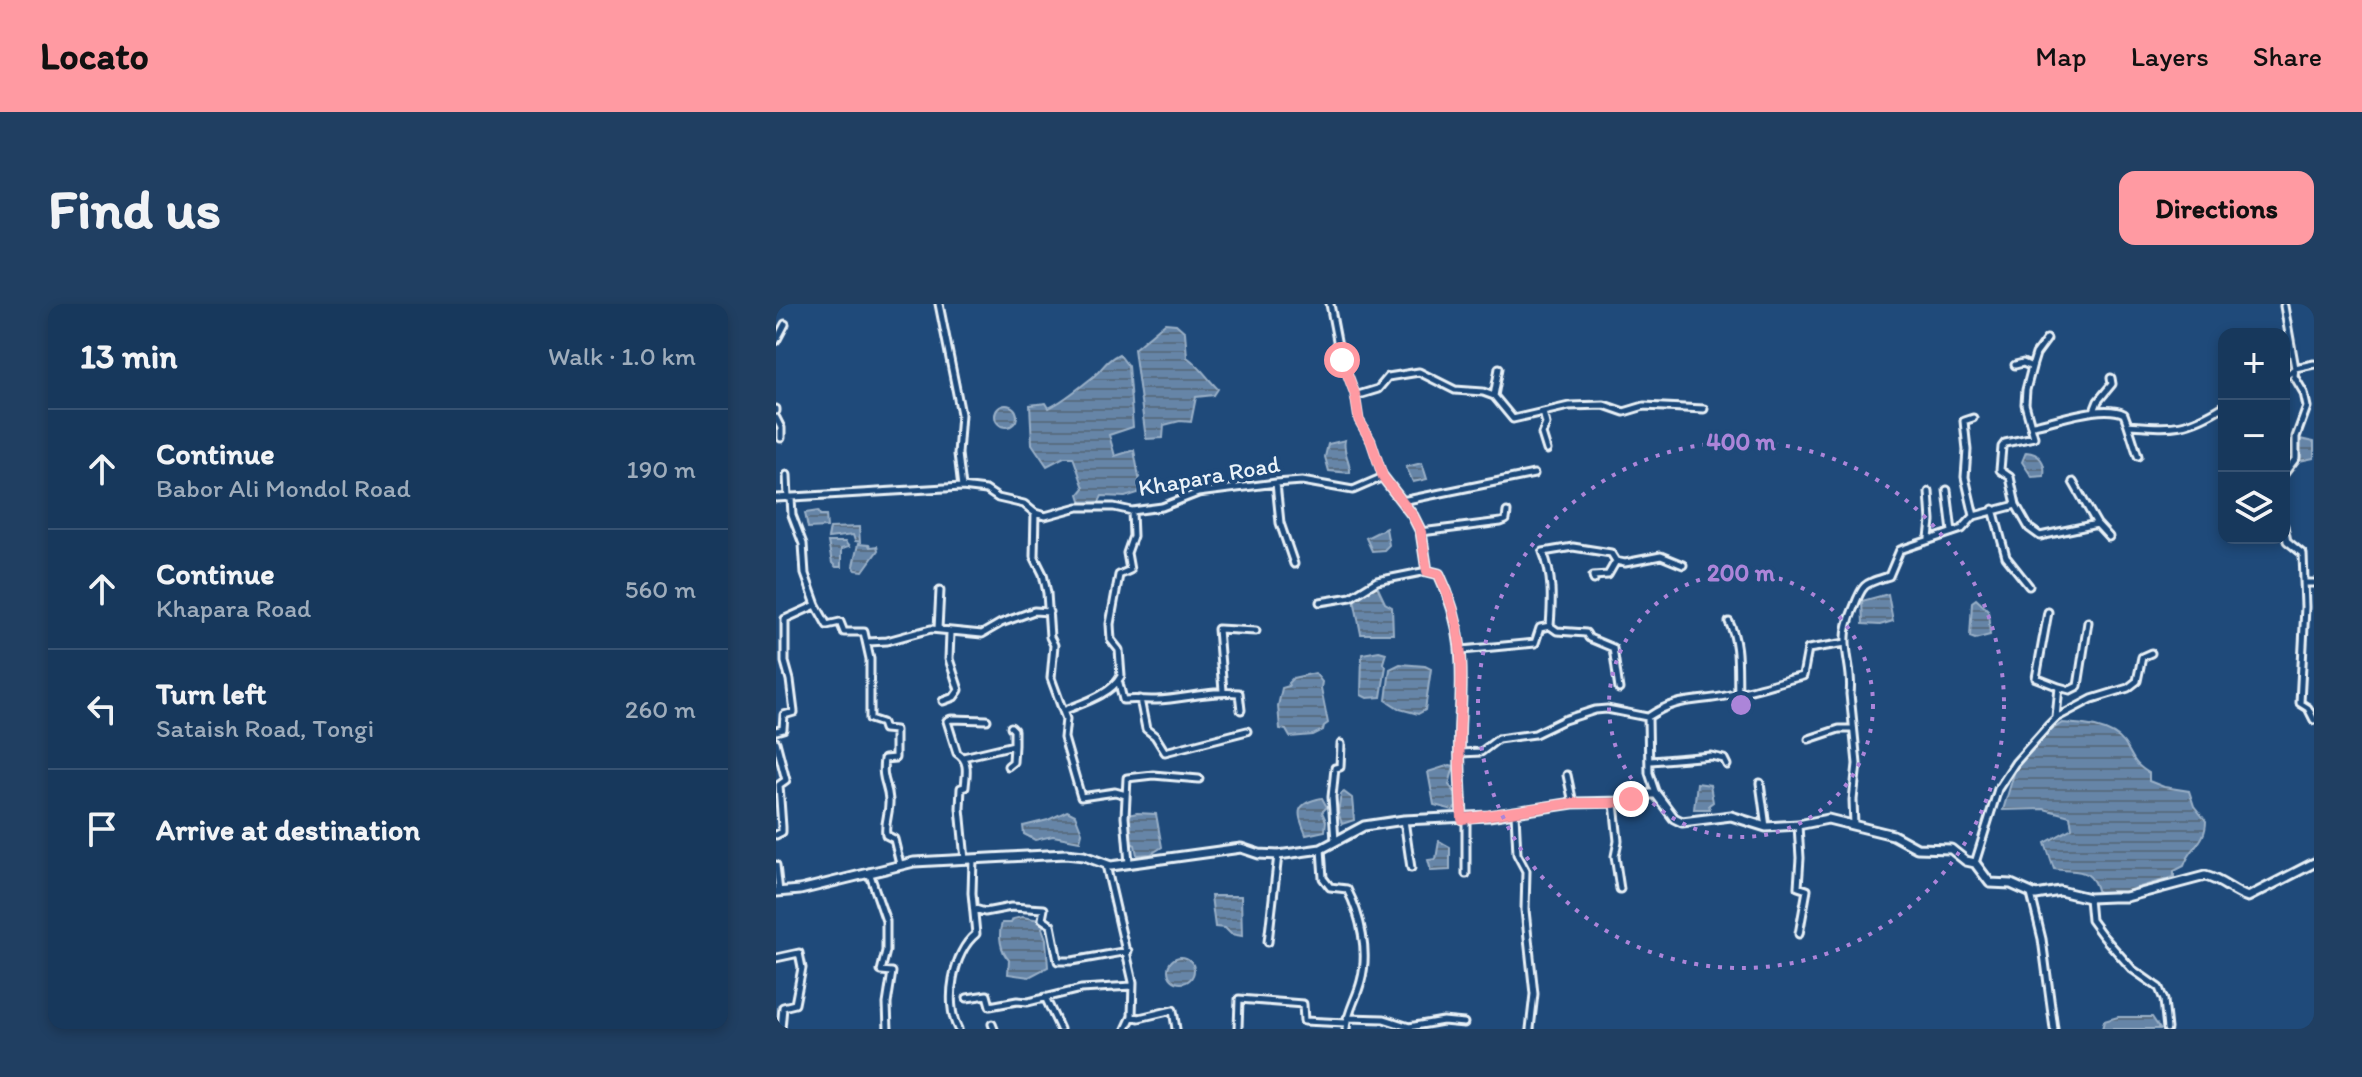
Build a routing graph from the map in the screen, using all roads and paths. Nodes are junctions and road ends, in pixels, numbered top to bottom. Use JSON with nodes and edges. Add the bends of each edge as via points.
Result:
{"nodes":[{"id":1,"x":939,"y":304,"type":"edge"},
{"id":2,"x":1330,"y":304,"type":"edge"},
{"id":3,"x":2284,"y":306,"type":"dead end"},
{"id":4,"x":785,"y":324,"type":"dead end"},
{"id":5,"x":2047,"y":339,"type":"dead end"},
{"id":6,"x":776,"y":341,"type":"edge"},
{"id":7,"x":2314,"y":364,"type":"edge"},
{"id":8,"x":2015,"y":365,"type":"dead end"},
{"id":9,"x":2032,"y":367,"type":"junction"},
{"id":10,"x":1499,"y":368,"type":"dead end"},
{"id":11,"x":2295,"y":368,"type":"junction"},
{"id":12,"x":2290,"y":373,"type":"edge"},
{"id":13,"x":2111,"y":378,"type":"dead end"},
{"id":14,"x":1355,"y":396,"type":"junction"},
{"id":15,"x":1494,"y":396,"type":"junction"},
{"id":16,"x":2310,"y":408,"type":"edge"},
{"id":17,"x":1704,"y":409,"type":"dead end"},
{"id":18,"x":2218,"y":410,"type":"edge"},
{"id":19,"x":2094,"y":411,"type":"junction"},
{"id":20,"x":1543,"y":412,"type":"junction"},
{"id":21,"x":776,"y":418,"type":"edge"},
{"id":22,"x":1973,"y":418,"type":"dead end"},
{"id":23,"x":2033,"y":425,"type":"junction"},
{"id":24,"x":2128,"y":425,"type":"junction"},
{"id":25,"x":781,"y":438,"type":"dead end"},
{"id":26,"x":1547,"y":450,"type":"dead end"},
{"id":27,"x":2138,"y":456,"type":"dead end"},
{"id":28,"x":2286,"y":472,"type":"edge"},
{"id":29,"x":1534,"y":474,"type":"dead end"},
{"id":30,"x":787,"y":475,"type":"dead end"},
{"id":31,"x":1383,"y":477,"type":"junction"},
{"id":32,"x":2073,"y":482,"type":"dead end"},
{"id":33,"x":1276,"y":483,"type":"junction"},
{"id":34,"x":962,"y":487,"type":"junction"},
{"id":35,"x":1947,"y":490,"type":"dead end"},
{"id":36,"x":1929,"y":492,"type":"dead end"},
{"id":37,"x":776,"y":498,"type":"edge"},
{"id":38,"x":789,"y":498,"type":"junction"},
{"id":39,"x":1401,"y":501,"type":"junction"},
{"id":40,"x":2016,"y":505,"type":"junction"},
{"id":41,"x":1993,"y":509,"type":"junction"},
{"id":42,"x":1132,"y":511,"type":"junction"},
{"id":43,"x":1507,"y":512,"type":"dead end"},
{"id":44,"x":1035,"y":513,"type":"junction"},
{"id":45,"x":1974,"y":516,"type":"junction"},
{"id":46,"x":2097,"y":524,"type":"junction"},
{"id":47,"x":1421,"y":532,"type":"junction"},
{"id":48,"x":1952,"y":532,"type":"junction"},
{"id":49,"x":2109,"y":537,"type":"dead end"},
{"id":50,"x":1929,"y":539,"type":"junction"},
{"id":51,"x":2290,"y":543,"type":"edge"},
{"id":52,"x":1616,"y":561,"type":"junction"},
{"id":53,"x":1294,"y":564,"type":"dead end"},
{"id":54,"x":1683,"y":565,"type":"dead end"},
{"id":55,"x":1427,"y":571,"type":"junction"},
{"id":56,"x":1594,"y":580,"type":"dead end"},
{"id":57,"x":2304,"y":583,"type":"junction"},
{"id":58,"x":2314,"y":583,"type":"edge"},
{"id":59,"x":2029,"y":586,"type":"dead end"},
{"id":60,"x":940,"y":590,"type":"dead end"},
{"id":61,"x":1320,"y":602,"type":"dead end"},
{"id":62,"x":816,"y":605,"type":"junction"},
{"id":63,"x":2305,"y":607,"type":"junction"},
{"id":64,"x":2314,"y":607,"type":"edge"},
{"id":65,"x":1049,"y":612,"type":"junction"},
{"id":66,"x":2048,"y":612,"type":"dead end"},
{"id":67,"x":1729,"y":622,"type":"dead end"},
{"id":68,"x":2088,"y":622,"type":"dead end"},
{"id":69,"x":1550,"y":626,"type":"junction"},
{"id":70,"x":941,"y":629,"type":"junction"},
{"id":71,"x":1256,"y":631,"type":"dead end"},
{"id":72,"x":950,"y":632,"type":"junction"},
{"id":73,"x":2303,"y":640,"type":"junction"},
{"id":74,"x":2314,"y":640,"type":"edge"},
{"id":75,"x":868,"y":642,"type":"junction"},
{"id":76,"x":1846,"y":643,"type":"junction"},
{"id":77,"x":1462,"y":650,"type":"junction"},
{"id":78,"x":2151,"y":653,"type":"dead end"},
{"id":79,"x":1118,"y":682,"type":"junction"},
{"id":80,"x":2059,"y":687,"type":"junction"},
{"id":81,"x":1619,"y":689,"type":"dead end"},
{"id":82,"x":1223,"y":691,"type":"junction"},
{"id":83,"x":1738,"y":693,"type":"junction"},
{"id":84,"x":1140,"y":699,"type":"junction"},
{"id":85,"x":943,"y":701,"type":"dead end"},
{"id":86,"x":1241,"y":710,"type":"dead end"},
{"id":87,"x":1063,"y":711,"type":"junction"},
{"id":88,"x":1648,"y":717,"type":"junction"},
{"id":89,"x":2056,"y":718,"type":"junction"},
{"id":90,"x":987,"y":720,"type":"dead end"},
{"id":91,"x":2314,"y":720,"type":"edge"},
{"id":92,"x":1011,"y":727,"type":"dead end"},
{"id":93,"x":1853,"y":729,"type":"junction"},
{"id":94,"x":776,"y":731,"type":"edge"},
{"id":95,"x":1247,"y":731,"type":"dead end"},
{"id":96,"x":1809,"y":739,"type":"dead end"},
{"id":97,"x":776,"y":742,"type":"edge"},
{"id":98,"x":1341,"y":744,"type":"dead end"},
{"id":99,"x":1014,"y":745,"type":"junction"},
{"id":100,"x":1460,"y":753,"type":"junction"},
{"id":101,"x":963,"y":757,"type":"junction"},
{"id":102,"x":1651,"y":761,"type":"junction"},
{"id":103,"x":1727,"y":765,"type":"dead end"},
{"id":104,"x":1008,"y":766,"type":"dead end"},
{"id":105,"x":1567,"y":775,"type":"dead end"},
{"id":106,"x":1199,"y":779,"type":"dead end"},
{"id":107,"x":1760,"y":783,"type":"dead end"},
{"id":108,"x":1656,"y":794,"type":"junction"},
{"id":109,"x":1126,"y":795,"type":"junction"},
{"id":110,"x":1573,"y":803,"type":"junction"},
{"id":111,"x":1614,"y":803,"type":"junction"},
{"id":112,"x":1515,"y":813,"type":"junction"},
{"id":113,"x":1464,"y":818,"type":"junction"},
{"id":114,"x":1404,"y":820,"type":"junction"},
{"id":115,"x":1798,"y":825,"type":"junction"},
{"id":116,"x":1854,"y":825,"type":"junction"},
{"id":117,"x":1766,"y":827,"type":"junction"},
{"id":118,"x":776,"y":835,"type":"edge"},
{"id":119,"x":1335,"y":841,"type":"junction"},
{"id":120,"x":1321,"y":849,"type":"junction"},
{"id":121,"x":1278,"y":855,"type":"junction"},
{"id":122,"x":969,"y":859,"type":"junction"},
{"id":123,"x":1975,"y":863,"type":"junction"},
{"id":124,"x":2314,"y":863,"type":"edge"},
{"id":125,"x":900,"y":864,"type":"junction"},
{"id":126,"x":1129,"y":864,"type":"junction"},
{"id":127,"x":776,"y":865,"type":"edge"},
{"id":128,"x":1106,"y":865,"type":"junction"},
{"id":129,"x":1411,"y":868,"type":"dead end"},
{"id":130,"x":869,"y":871,"type":"junction"},
{"id":131,"x":1466,"y":874,"type":"dead end"},
{"id":132,"x":1620,"y":889,"type":"dead end"},
{"id":133,"x":778,"y":892,"type":"edge"},
{"id":134,"x":2031,"y":894,"type":"junction"},
{"id":135,"x":2089,"y":898,"type":"junction"},
{"id":136,"x":975,"y":909,"type":"junction"},
{"id":137,"x":1799,"y":934,"type":"dead end"},
{"id":138,"x":1268,"y":942,"type":"dead end"},
{"id":139,"x":1128,"y":951,"type":"junction"},
{"id":140,"x":776,"y":958,"type":"edge"},
{"id":141,"x":1132,"y":986,"type":"junction"},
{"id":142,"x":1045,"y":997,"type":"junction"},
{"id":143,"x":967,"y":998,"type":"dead end"},
{"id":144,"x":1132,"y":1016,"type":"junction"},
{"id":145,"x":1346,"y":1023,"type":"edge"},
{"id":146,"x":1464,"y":1023,"type":"dead end"},
{"id":147,"x":781,"y":1029,"type":"edge"},
{"id":148,"x":888,"y":1029,"type":"edge"},
{"id":149,"x":958,"y":1029,"type":"edge"},
{"id":150,"x":1060,"y":1029,"type":"edge"},
{"id":151,"x":1126,"y":1029,"type":"edge"},
{"id":152,"x":1176,"y":1029,"type":"edge"},
{"id":153,"x":1238,"y":1029,"type":"edge"},
{"id":154,"x":1530,"y":1029,"type":"edge"},
{"id":155,"x":2054,"y":1029,"type":"edge"},
{"id":156,"x":2167,"y":1029,"type":"edge"}],
"edges":[{"from":1,"to":34,"type":"street","via":[[961,414]]},
{"from":2,"to":14,"type":"street"},
{"from":3,"to":11,"type":"street"},
{"from":4,"to":6,"type":"street"},
{"from":5,"to":9,"type":"street"},
{"from":7,"to":11,"type":"street"},
{"from":8,"to":9,"type":"street"},
{"from":9,"to":23,"type":"street","via":[[2025,404]]},
{"from":10,"to":15,"type":"street"},
{"from":11,"to":12,"type":"street"},
{"from":11,"to":16,"type":"street"},
{"from":13,"to":19,"type":"street"},
{"from":14,"to":15,"type":"street","via":[[1378,389],[1388,377],[1419,372],[1455,390]]},
{"from":14,"to":31,"type":"street","via":[[1359,420]]},
{"from":15,"to":20,"type":"street","via":[[1513,419]]},
{"from":16,"to":28,"type":"street","via":[[2296,437],[2296,458]]},
{"from":17,"to":20,"type":"street","via":[[1644,406],[1624,412],[1604,405]]},
{"from":18,"to":24,"type":"street","via":[[2178,428]]},
{"from":19,"to":23,"type":"street"},
{"from":19,"to":24,"type":"street","via":[[2117,410]]},
{"from":20,"to":26,"type":"street"},
{"from":21,"to":25,"type":"street"},
{"from":22,"to":45,"type":"street","via":[[1964,421],[1965,477]]},
{"from":23,"to":40,"type":"street","via":[[2034,437],[2002,447],[2000,470],[2010,477]]},
{"from":24,"to":27,"type":"street"},
{"from":29,"to":39,"type":"street"},
{"from":30,"to":38,"type":"street"},
{"from":31,"to":33,"type":"street","name":"Khapara Road","via":[[1346,491],[1302,481]]},
{"from":31,"to":39,"type":"street"},
{"from":32,"to":46,"type":"street"},
{"from":33,"to":42,"type":"street","name":"Khapara Road","via":[[1198,493],[1162,507]]},
{"from":33,"to":53,"type":"street","via":[[1280,523]]},
{"from":34,"to":38,"type":"street","name":"Khapara Road"},
{"from":34,"to":44,"type":"street","name":"Khapara Road","via":[[986,490]]},
{"from":35,"to":48,"type":"street"},
{"from":36,"to":50,"type":"street"},
{"from":37,"to":38,"type":"street","name":"Khapara Road"},
{"from":38,"to":62,"type":"street"},
{"from":39,"to":47,"type":"street"},
{"from":40,"to":41,"type":"street"},
{"from":40,"to":46,"type":"street","via":[[2040,536]]},
{"from":41,"to":45,"type":"street"},
{"from":41,"to":59,"type":"street","via":[[2006,557]]},
{"from":42,"to":44,"type":"street","name":"Khapara Road","via":[[1078,507],[1045,516]]},
{"from":42,"to":79,"type":"street","via":[[1130,570],[1119,575],[1110,624],[1122,669]]},
{"from":43,"to":47,"type":"street","via":[[1501,522]]},
{"from":44,"to":65,"type":"street","via":[[1034,556],[1043,574]]},
{"from":45,"to":48,"type":"street"},
{"from":46,"to":49,"type":"street"},
{"from":47,"to":55,"type":"street"},
{"from":48,"to":50,"type":"street"},
{"from":50,"to":76,"type":"street","via":[[1900,550],[1889,576],[1859,589]]},
{"from":51,"to":57,"type":"street","via":[[2303,554]]},
{"from":52,"to":54,"type":"street","via":[[1661,556]]},
{"from":52,"to":56,"type":"street","via":[[1608,575],[1593,576]]},
{"from":52,"to":69,"type":"street","via":[[1611,553],[1573,547],[1543,552],[1550,575]]},
{"from":55,"to":61,"type":"street","via":[[1377,581],[1351,597]]},
{"from":55,"to":77,"type":"street","via":[[1439,574],[1444,584]]},
{"from":57,"to":58,"type":"street"},
{"from":57,"to":63,"type":"street"},
{"from":60,"to":70,"type":"street"},
{"from":62,"to":75,"type":"street","via":[[827,625],[840,622],[844,632],[864,632]]},
{"from":62,"to":94,"type":"street","via":[[785,619],[785,662],[794,712],[784,715],[783,729]]},
{"from":63,"to":64,"type":"street"},
{"from":63,"to":73,"type":"street"},
{"from":65,"to":72,"type":"street","via":[[1034,611],[982,634]]},
{"from":65,"to":87,"type":"street","via":[[1051,678]]},
{"from":66,"to":80,"type":"street","via":[[2036,678]]},
{"from":67,"to":83,"type":"street","via":[[1736,643]]},
{"from":68,"to":80,"type":"street","via":[[2078,686]]},
{"from":69,"to":77,"type":"street","via":[[1540,628],[1535,643]]},
{"from":69,"to":81,"type":"street","via":[[1586,633],[1613,648]]},
{"from":70,"to":72,"type":"street"},
{"from":70,"to":75,"type":"street"},
{"from":71,"to":82,"type":"street","via":[[1218,629]]},
{"from":72,"to":85,"type":"street","via":[[949,659],[959,690]]},
{"from":73,"to":74,"type":"street"},
{"from":73,"to":91,"type":"street","via":[[2300,703]]},
{"from":75,"to":125,"type":"street","via":[[870,719],[895,730],[895,758],[884,759],[882,775],[889,800],[886,835],[894,839]]},
{"from":76,"to":83,"type":"street","via":[[1808,649],[1803,676]]},
{"from":76,"to":93,"type":"street"},
{"from":77,"to":100,"type":"street"},
{"from":78,"to":89,"type":"street","via":[[2142,657],[2137,681],[2128,688]]},
{"from":79,"to":84,"type":"street","via":[[1121,699]]},
{"from":79,"to":87,"type":"street"},
{"from":80,"to":89,"type":"street"},
{"from":82,"to":84,"type":"street"},
{"from":82,"to":86,"type":"street","via":[[1239,693]]},
{"from":83,"to":88,"type":"street","via":[[1677,702]]},
{"from":84,"to":95,"type":"street","via":[[1146,729],[1165,752]]},
{"from":87,"to":109,"type":"street","via":[[1064,738],[1081,797]]},
{"from":88,"to":100,"type":"street","via":[[1595,710],[1535,734],[1498,739],[1481,752]]},
{"from":88,"to":102,"type":"street"},
{"from":89,"to":123,"type":"street","via":[[1998,789]]},
{"from":90,"to":101,"type":"street","via":[[948,719],[957,753]]},
{"from":92,"to":99,"type":"street"},
{"from":93,"to":96,"type":"street"},
{"from":93,"to":116,"type":"street"},
{"from":97,"to":118,"type":"street","via":[[786,780],[779,785],[782,832]]},
{"from":98,"to":119,"type":"street","via":[[1332,797]]},
{"from":99,"to":101,"type":"street"},
{"from":99,"to":104,"type":"street"},
{"from":100,"to":113,"type":"street"},
{"from":101,"to":122,"type":"street","via":[[960,808]]},
{"from":102,"to":103,"type":"street","via":[[1711,756]]},
{"from":102,"to":108,"type":"street"},
{"from":105,"to":110,"type":"street"},
{"from":106,"to":109,"type":"street","via":[[1127,778]]},
{"from":107,"to":117,"type":"street"},
{"from":108,"to":111,"type":"street"},
{"from":108,"to":117,"type":"street","via":[[1682,822],[1731,816]]},
{"from":109,"to":126,"type":"street"},
{"from":110,"to":111,"type":"street"},
{"from":110,"to":112,"type":"street"},
{"from":111,"to":132,"type":"street"},
{"from":112,"to":113,"type":"street"},
{"from":112,"to":154,"type":"street","via":[[1517,854],[1526,871],[1534,994]]},
{"from":113,"to":114,"type":"street"},
{"from":113,"to":131,"type":"street"},
{"from":114,"to":119,"type":"street","via":[[1364,826]]},
{"from":114,"to":129,"type":"street"},
{"from":115,"to":116,"type":"street","via":[[1828,819]]},
{"from":115,"to":117,"type":"street"},
{"from":115,"to":137,"type":"street","via":[[1798,887],[1807,890]]},
{"from":116,"to":123,"type":"street","via":[[1893,835],[1908,846],[1951,849]]},
{"from":119,"to":120,"type":"street"},
{"from":120,"to":121,"type":"street"},
{"from":120,"to":145,"type":"street","via":[[1323,878],[1330,887],[1347,889],[1363,939],[1362,979]]},
{"from":121,"to":126,"type":"street","via":[[1241,848]]},
{"from":121,"to":138,"type":"street"},
{"from":122,"to":125,"type":"street"},
{"from":122,"to":128,"type":"street","via":[[1066,854]]},
{"from":122,"to":136,"type":"street"},
{"from":123,"to":134,"type":"street","via":[[1990,883],[2011,884]]},
{"from":124,"to":135,"type":"street","via":[[2248,897],[2205,876],[2126,897]]},
{"from":125,"to":130,"type":"street"},
{"from":126,"to":128,"type":"street"},
{"from":127,"to":133,"type":"street"},
{"from":128,"to":139,"type":"street"},
{"from":130,"to":133,"type":"street"},
{"from":130,"to":148,"type":"street","via":[[886,921],[881,971],[892,972]]},
{"from":134,"to":135,"type":"street","via":[[2060,891]]},
{"from":134,"to":155,"type":"street"},
{"from":135,"to":156,"type":"street","via":[[2091,920],[2102,935],[2132,969],[2159,988]]},
{"from":136,"to":139,"type":"street","via":[[1044,909],[1042,919],[1051,925],[1058,961]]},
{"from":136,"to":149,"type":"street","via":[[976,934],[957,963],[951,992]]},
{"from":139,"to":141,"type":"street"},
{"from":140,"to":147,"type":"street","via":[[799,953],[802,968],[795,1004],[781,1012]]},
{"from":141,"to":142,"type":"street"},
{"from":141,"to":144,"type":"street"},
{"from":142,"to":143,"type":"street","via":[[990,1006],[987,995]]},
{"from":142,"to":150,"type":"street"},
{"from":144,"to":151,"type":"street"},
{"from":144,"to":152,"type":"street","via":[[1173,1010]]},
{"from":145,"to":146,"type":"street"},
{"from":145,"to":153,"type":"street","via":[[1304,1021],[1303,1004],[1239,999]]}]}
